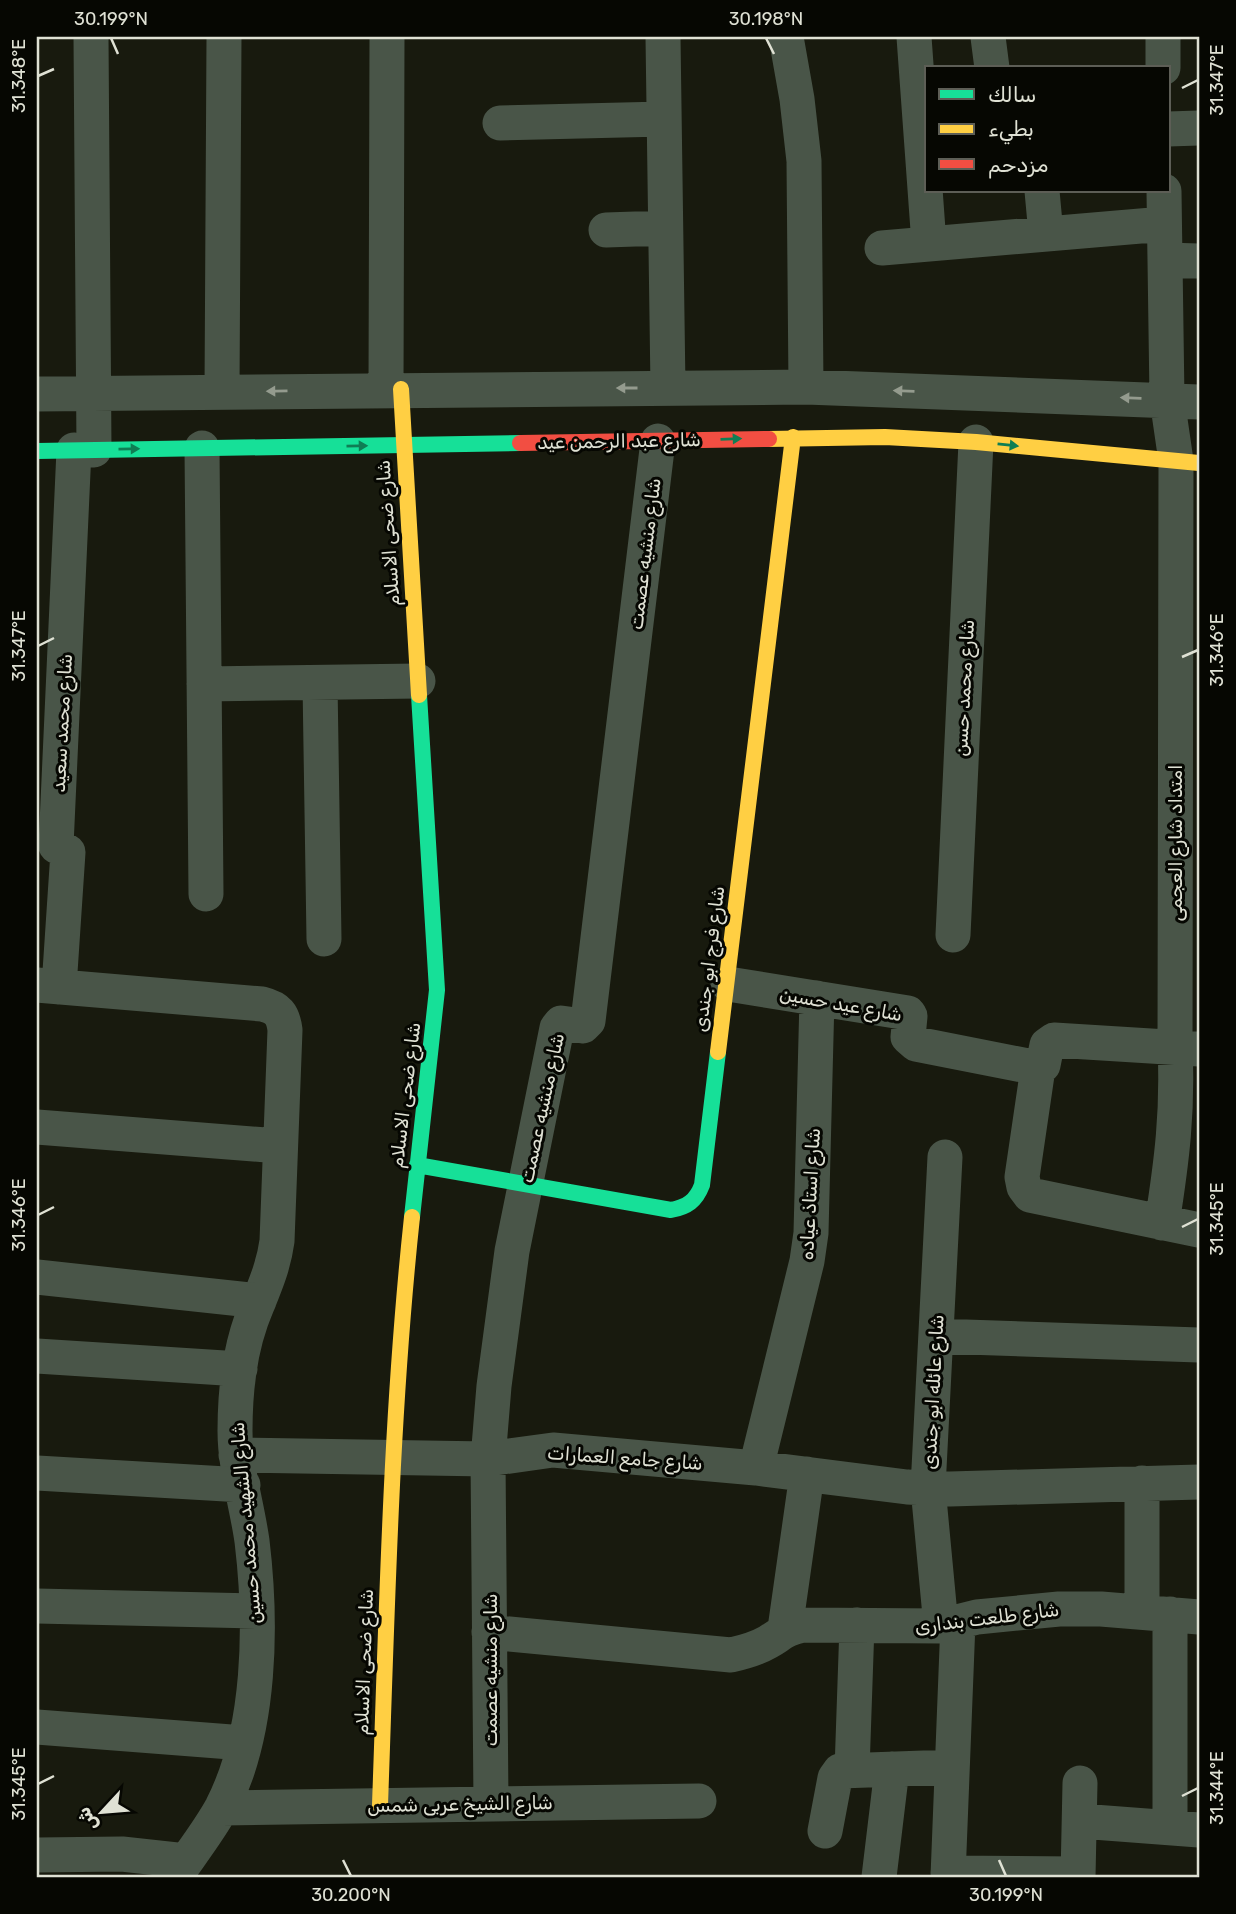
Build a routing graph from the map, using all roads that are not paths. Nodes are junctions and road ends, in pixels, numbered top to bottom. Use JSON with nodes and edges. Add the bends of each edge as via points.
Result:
{"nodes":[{"id":1,"x":90,"y":37,"type":"edge"},
{"id":2,"x":224,"y":37,"type":"edge"},
{"id":3,"x":387,"y":37,"type":"edge"},
{"id":4,"x":663,"y":37,"type":"edge"},
{"id":5,"x":786,"y":37,"type":"edge"},
{"id":6,"x":914,"y":37,"type":"edge"},
{"id":7,"x":988,"y":37,"type":"edge"},
{"id":8,"x":1163,"y":37,"type":"edge"},
{"id":9,"x":992,"y":66,"type":"edge"},
{"id":10,"x":1163,"y":66,"type":"edge"},
{"id":11,"x":664,"y":119,"type":"junction"},
{"id":12,"x":500,"y":123,"type":"dead end"},
{"id":13,"x":1199,"y":128,"type":"edge"},
{"id":14,"x":1170,"y":129,"type":"edge"},
{"id":15,"x":925,"y":189,"type":"edge"},
{"id":16,"x":925,"y":192,"type":"edge"},
{"id":17,"x":1042,"y":192,"type":"edge"},
{"id":18,"x":1164,"y":207,"type":"edge"},
{"id":19,"x":665,"y":228,"type":"junction"},
{"id":20,"x":606,"y":230,"type":"dead end"},
{"id":21,"x":1046,"y":234,"type":"junction"},
{"id":22,"x":929,"y":244,"type":"junction"},
{"id":23,"x":882,"y":248,"type":"dead end"},
{"id":24,"x":1165,"y":260,"type":"junction"},
{"id":25,"x":1199,"y":261,"type":"edge"},
{"id":26,"x":806,"y":387,"type":"junction"},
{"id":27,"x":667,"y":388,"type":"junction"},
{"id":28,"x":393,"y":389,"type":"junction"},
{"id":29,"x":222,"y":391,"type":"junction"},
{"id":30,"x":93,"y":393,"type":"junction"},
{"id":31,"x":37,"y":394,"type":"edge"},
{"id":32,"x":1183,"y":400,"type":"edge"},
{"id":33,"x":793,"y":437,"type":"junction"},
{"id":34,"x":658,"y":441,"type":"junction"},
{"id":35,"x":976,"y":442,"type":"junction"},
{"id":36,"x":404,"y":445,"type":"junction"},
{"id":37,"x":202,"y":448,"type":"junction"},
{"id":38,"x":84,"y":450,"type":"junction"},
{"id":39,"x":37,"y":451,"type":"edge"},
{"id":40,"x":1187,"y":462,"type":"edge"},
{"id":41,"x":418,"y":681,"type":"junction"},
{"id":42,"x":320,"y":683,"type":"junction"},
{"id":43,"x":204,"y":684,"type":"junction"},
{"id":44,"x":206,"y":894,"type":"dead end"},
{"id":45,"x":953,"y":935,"type":"dead end"},
{"id":46,"x":324,"y":939,"type":"dead end"},
{"id":47,"x":728,"y":984,"type":"junction"},
{"id":48,"x":48,"y":986,"type":"edge"},
{"id":49,"x":817,"y":998,"type":"junction"},
{"id":50,"x":1187,"y":1048,"type":"edge"},
{"id":51,"x":1038,"y":1068,"type":"junction"},
{"id":52,"x":37,"y":1127,"type":"edge"},
{"id":53,"x":279,"y":1146,"type":"junction"},
{"id":54,"x":945,"y":1157,"type":"dead end"},
{"id":55,"x":417,"y":1165,"type":"junction"},
{"id":56,"x":526,"y":1184,"type":"junction"},
{"id":57,"x":1161,"y":1223,"type":"junction"},
{"id":58,"x":1199,"y":1230,"type":"edge"},
{"id":59,"x":37,"y":1277,"type":"edge"},
{"id":60,"x":260,"y":1301,"type":"junction"},
{"id":61,"x":936,"y":1336,"type":"junction"},
{"id":62,"x":1199,"y":1346,"type":"edge"},
{"id":63,"x":37,"y":1356,"type":"edge"},
{"id":64,"x":240,"y":1369,"type":"junction"},
{"id":65,"x":392,"y":1459,"type":"junction"},
{"id":66,"x":488,"y":1459,"type":"junction"},
{"id":67,"x":756,"y":1468,"type":"junction"},
{"id":68,"x":240,"y":1470,"type":"junction"},
{"id":69,"x":37,"y":1473,"type":"edge"},
{"id":70,"x":807,"y":1474,"type":"junction"},
{"id":71,"x":1199,"y":1482,"type":"edge"},
{"id":72,"x":1142,"y":1483,"type":"junction"},
{"id":73,"x":928,"y":1488,"type":"junction"},
{"id":74,"x":37,"y":1606,"type":"edge"},
{"id":75,"x":256,"y":1611,"type":"junction"},
{"id":76,"x":1170,"y":1614,"type":"edge"},
{"id":77,"x":950,"y":1624,"type":"junction"},
{"id":78,"x":857,"y":1625,"type":"junction"},
{"id":79,"x":785,"y":1629,"type":"junction"},
{"id":80,"x":489,"y":1633,"type":"junction"},
{"id":81,"x":37,"y":1727,"type":"edge"},
{"id":82,"x":244,"y":1743,"type":"junction"},
{"id":83,"x":952,"y":1767,"type":"junction"},
{"id":84,"x":892,"y":1769,"type":"junction"},
{"id":85,"x":852,"y":1770,"type":"junction"},
{"id":86,"x":1080,"y":1783,"type":"dead end"},
{"id":87,"x":699,"y":1801,"type":"dead end"},
{"id":88,"x":491,"y":1804,"type":"junction"},
{"id":89,"x":380,"y":1805,"type":"junction"},
{"id":90,"x":222,"y":1808,"type":"junction"},
{"id":91,"x":1080,"y":1821,"type":"junction"},
{"id":92,"x":1185,"y":1828,"type":"edge"},
{"id":93,"x":825,"y":1830,"type":"dead end"},
{"id":94,"x":37,"y":1855,"type":"edge"},
{"id":95,"x":180,"y":1869,"type":"edge"},
{"id":96,"x":948,"y":1875,"type":"edge"},
{"id":97,"x":1078,"y":1876,"type":"edge"},
{"id":98,"x":879,"y":1877,"type":"edge"}],
"edges":[{"from":1,"to":30,"type":"street"},
{"from":2,"to":29,"type":"street"},
{"from":3,"to":28,"type":"street"},
{"from":4,"to":11,"type":"street"},
{"from":5,"to":26,"type":"street","via":[[804,162]]},
{"from":6,"to":15,"type":"street"},
{"from":7,"to":9,"type":"street"},
{"from":8,"to":10,"type":"street"},
{"from":11,"to":12,"type":"street"},
{"from":11,"to":19,"type":"street"},
{"from":13,"to":14,"type":"street"},
{"from":16,"to":22,"type":"street"},
{"from":17,"to":21,"type":"street"},
{"from":18,"to":21,"type":"street"},
{"from":18,"to":24,"type":"street","name":"امتداد شارع العجمى"},
{"from":19,"to":20,"type":"street"},
{"from":19,"to":27,"type":"street"},
{"from":21,"to":22,"type":"street"},
{"from":22,"to":23,"type":"street"},
{"from":24,"to":25,"type":"street"},
{"from":24,"to":32,"type":"street","name":"امتداد شارع العجمى"},
{"from":26,"to":27,"type":"street"},
{"from":32,"to":26,"type":"street","one_way":true},
{"from":27,"to":28,"type":"street","one_way":true},
{"from":28,"to":29,"type":"street","one_way":true},
{"from":28,"to":36,"type":"street","name":"شارع ضحى الاسلام"},
{"from":29,"to":30,"type":"street"},
{"from":30,"to":31,"type":"street"},
{"from":30,"to":38,"type":"street"},
{"from":32,"to":40,"type":"street","name":"امتداد شارع العجمى"},
{"from":34,"to":33,"type":"street","name":"شارع عبد الرحمن عيد","one_way":true},
{"from":33,"to":35,"type":"street","name":"شارع عبد الرحمن عيد"},
{"from":33,"to":47,"type":"street","name":"شارع فرج ابو جندى"},
{"from":34,"to":36,"type":"street","name":"شارع عبد الرحمن عيد"},
{"from":34,"to":56,"type":"street","name":"شارع منشيه عصمت","via":[[589,1021],[583,1026],[561,1023],[556,1028]]},
{"from":35,"to":40,"type":"street","name":"شارع عبد الرحمن عيد","one_way":true},
{"from":35,"to":45,"type":"street","name":"شارع محمد حسن"},
{"from":37,"to":36,"type":"street","name":"شارع عبد الرحمن عيد","one_way":true},
{"from":36,"to":41,"type":"street","name":"شارع ضحى الاسلام"},
{"from":38,"to":37,"type":"street","name":"شارع عبد الرحمن عيد","one_way":true},
{"from":37,"to":43,"type":"street"},
{"from":38,"to":39,"type":"street","name":"شارع عبد الرحمن عيد"},
{"from":38,"to":48,"type":"street","name":"شارع محمد سعيد","via":[[56,846],[68,852]]},
{"from":40,"to":50,"type":"street","name":"امتداد شارع العجمى"},
{"from":41,"to":42,"type":"street"},
{"from":41,"to":55,"type":"street","name":"شارع ضحى الاسلام","via":[[437,990]]},
{"from":42,"to":43,"type":"street"},
{"from":42,"to":46,"type":"street"},
{"from":43,"to":44,"type":"street"},
{"from":47,"to":49,"type":"street","name":"شارع عيد حسين"},
{"from":47,"to":56,"type":"street","name":"شارع فرج ابو جندى","via":[[697,1199],[686,1208],[671,1210]]},
{"from":48,"to":53,"type":"street","name":"شارع الشهيد محمد حسين","via":[[275,1007],[284,1017],[285,1030]]},
{"from":49,"to":51,"type":"street","name":"شارع عيد حسين","via":[[908,1013],[908,1037],[916,1044]]},
{"from":49,"to":67,"type":"street","name":"شارع استاذ عياده","via":[[809,1251]]},
{"from":50,"to":51,"type":"street","via":[[1051,1040]]},
{"from":50,"to":57,"type":"street","name":"امتداد شارع العجمى"},
{"from":51,"to":57,"type":"street","via":[[1023,1177],[1030,1195]]},
{"from":52,"to":53,"type":"street"},
{"from":53,"to":60,"type":"street","name":"شارع الشهيد محمد حسين","via":[[274,1261]]},
{"from":54,"to":61,"type":"street","name":"شارع عائله ابو جندى"},
{"from":55,"to":56,"type":"street","name":"شارع فرج ابو جندى"},
{"from":55,"to":65,"type":"street","name":"شارع ضحى الاسلام"},
{"from":56,"to":66,"type":"street","name":"شارع منشيه عصمت","via":[[502,1318]]},
{"from":57,"to":58,"type":"street"},
{"from":59,"to":60,"type":"street"},
{"from":60,"to":64,"type":"street","name":"شارع الشهيد محمد حسين"},
{"from":61,"to":62,"type":"street"},
{"from":61,"to":73,"type":"street","name":"شارع عائله ابو جندى"},
{"from":63,"to":64,"type":"street"},
{"from":64,"to":68,"type":"street","name":"شارع الشهيد محمد حسين","via":[[235,1430]]},
{"from":65,"to":66,"type":"street","name":"شارع جامع العمارات"},
{"from":65,"to":68,"type":"street","name":"شارع جامع العمارات"},
{"from":65,"to":89,"type":"street","name":"شارع ضحى الاسلام"},
{"from":66,"to":67,"type":"street","name":"شارع جامع العمارات","via":[[553,1450]]},
{"from":66,"to":80,"type":"street","name":"شارع منشيه عصمت"},
{"from":67,"to":70,"type":"street","name":"شارع جامع العمارات"},
{"from":68,"to":69,"type":"street","name":"شارع جامع العمارات"},
{"from":68,"to":75,"type":"street","name":"شارع الشهيد محمد حسين"},
{"from":70,"to":73,"type":"street","name":"شارع جامع العمارات"},
{"from":70,"to":79,"type":"street"},
{"from":71,"to":72,"type":"street","name":"شارع جامع العمارات"},
{"from":72,"to":73,"type":"street","name":"شارع جامع العمارات"},
{"from":72,"to":76,"type":"street"},
{"from":73,"to":77,"type":"street","name":"شارع عائله ابو جندى"},
{"from":74,"to":75,"type":"street"},
{"from":75,"to":82,"type":"street","name":"شارع الشهيد محمد حسين","via":[[256,1678]]},
{"from":76,"to":77,"type":"street","name":"شارع طلعت بندارى","via":[[1059,1609],[1018,1611]]},
{"from":76,"to":92,"type":"street"},
{"from":77,"to":78,"type":"street","name":"شارع طلعت بندارى"},
{"from":77,"to":83,"type":"street","name":"شارع عائله ابو جندى"},
{"from":78,"to":79,"type":"street","name":"شارع طلعت بندارى"},
{"from":78,"to":85,"type":"street"},
{"from":79,"to":80,"type":"street","name":"شارع طلعت بندارى","via":[[751,1650],[731,1655]]},
{"from":80,"to":88,"type":"street","name":"شارع منشيه عصمت"},
{"from":81,"to":82,"type":"street"},
{"from":82,"to":90,"type":"street","name":"شارع الشهيد محمد حسين"},
{"from":83,"to":84,"type":"street"},
{"from":83,"to":96,"type":"street","name":"شارع عائله ابو جندى"},
{"from":84,"to":85,"type":"street"},
{"from":84,"to":98,"type":"street"},
{"from":85,"to":93,"type":"street","via":[[836,1775]]},
{"from":86,"to":91,"type":"street"},
{"from":87,"to":88,"type":"street","name":"شارع الشيخ عربى شمس"},
{"from":88,"to":89,"type":"street","name":"شارع الشيخ عربى شمس"},
{"from":89,"to":90,"type":"street","name":"شارع الشيخ عربى شمس"},
{"from":90,"to":95,"type":"street","name":"شارع الشهيد محمد حسين"},
{"from":91,"to":92,"type":"street"},
{"from":91,"to":97,"type":"street"},
{"from":94,"to":95,"type":"street","via":[[122,1854]]},
{"from":96,"to":97,"type":"street"}]}
